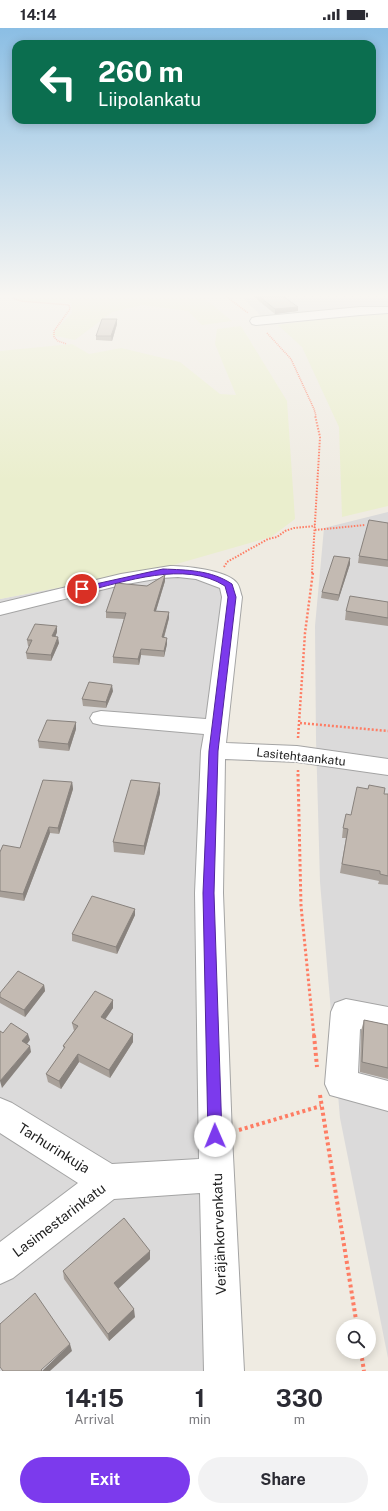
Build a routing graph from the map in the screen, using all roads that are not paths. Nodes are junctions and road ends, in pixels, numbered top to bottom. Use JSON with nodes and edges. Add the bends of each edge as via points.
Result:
{"nodes":[{"id":1,"x":0,"y":609,"type":"edge"},
{"id":2,"x":101,"y":718,"type":"dead end"},
{"id":3,"x":215,"y":739,"type":"junction"},
{"id":4,"x":388,"y":766,"type":"edge"},
{"id":5,"x":388,"y":1021,"type":"edge"},
{"id":6,"x":388,"y":1096,"type":"edge"},
{"id":7,"x":0,"y":1114,"type":"edge"},
{"id":8,"x":216,"y":1175,"type":"junction"},
{"id":9,"x":108,"y":1182,"type":"junction"},
{"id":10,"x":0,"y":1265,"type":"edge"},
{"id":11,"x":224,"y":1371,"type":"edge"}],
"edges":[{"from":1,"to":3,"type":"street","name":"Veräjänkorvenkatu","via":[[123,579],[163,572],[218,578],[229,585],[232,597]]},
{"from":2,"to":3,"type":"street","name":"Lasitehtaankatu"},
{"from":3,"to":4,"type":"street","name":"Lasitehtaankatu","via":[[297,754]]},
{"from":3,"to":8,"type":"street","name":"Veräjänkorvenkatu","via":[[209,893]]},
{"from":5,"to":6,"type":"street","via":[[346,1012],[341,1084]]},
{"from":7,"to":9,"type":"street","name":"Tarhurinkuja"},
{"from":8,"to":9,"type":"street","name":"Lasimestarinkatu"},
{"from":8,"to":11,"type":"street","name":"Veräjänkorvenkatu"},
{"from":9,"to":10,"type":"street","name":"Lasimestarinkatu"}]}
